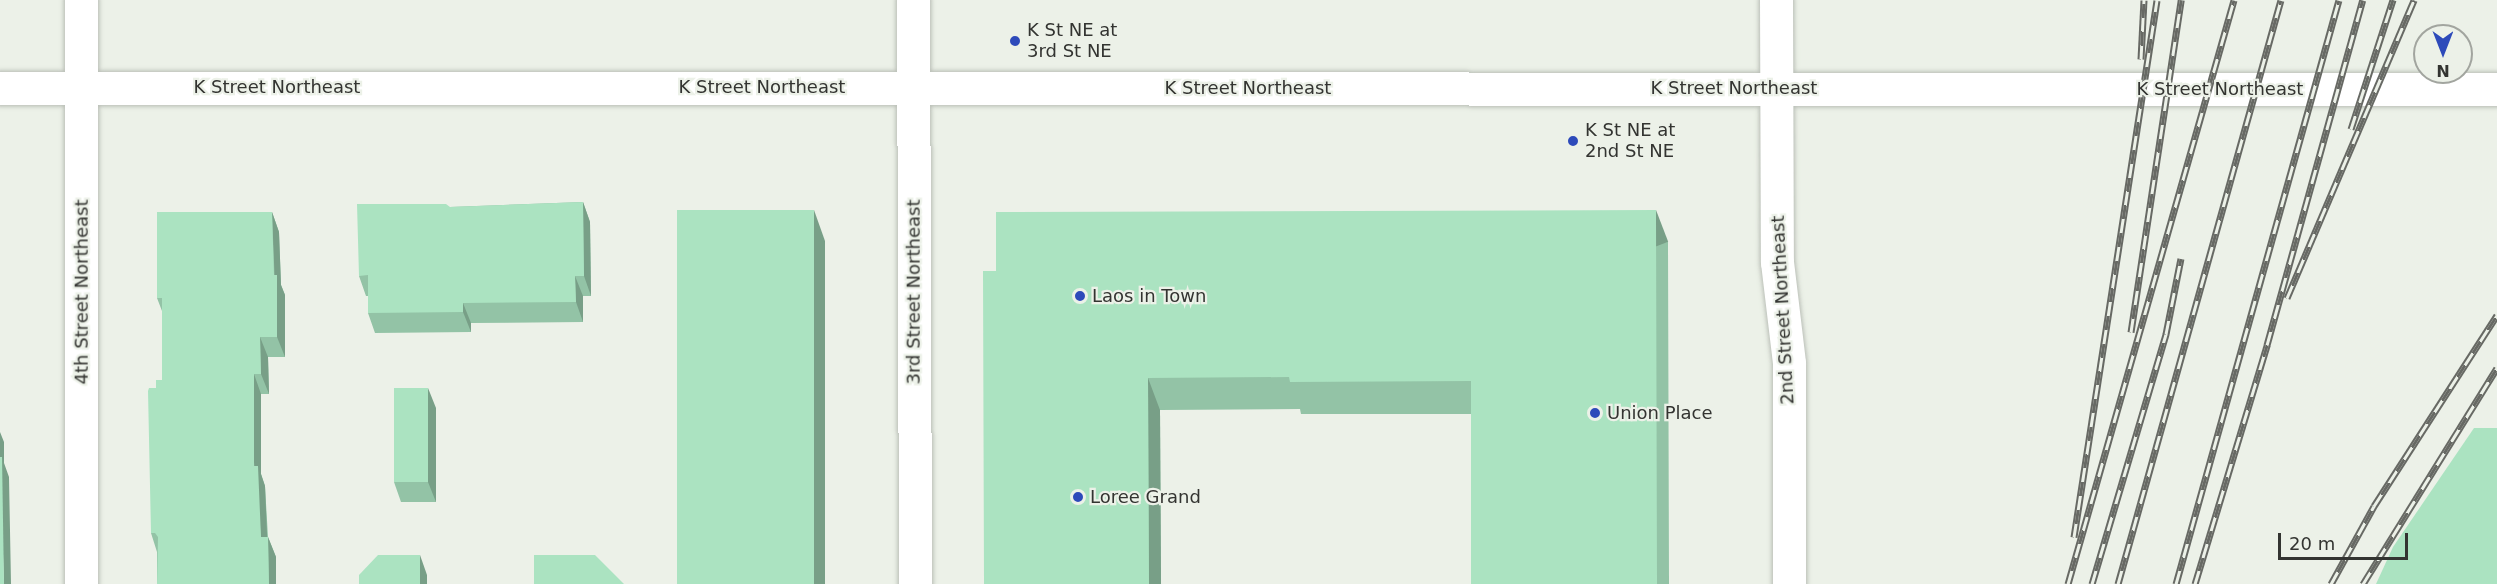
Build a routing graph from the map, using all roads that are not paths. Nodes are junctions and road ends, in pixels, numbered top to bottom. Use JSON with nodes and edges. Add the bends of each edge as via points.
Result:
{"nodes":[{"id":1,"x":81,"y":0,"type":"edge"},
{"id":2,"x":913,"y":0,"type":"edge"},
{"id":3,"x":1776,"y":0,"type":"edge"},
{"id":4,"x":913,"y":87,"type":"junction"},
{"id":5,"x":0,"y":88,"type":"edge"},
{"id":6,"x":81,"y":88,"type":"junction"},
{"id":7,"x":1776,"y":88,"type":"junction"},
{"id":8,"x":2497,"y":89,"type":"edge"},
{"id":9,"x":81,"y":584,"type":"edge"},
{"id":10,"x":915,"y":584,"type":"edge"},
{"id":11,"x":1789,"y":584,"type":"edge"}],
"edges":[{"from":1,"to":6,"type":"main road","name":"4th Street Northeast"},
{"from":2,"to":4,"type":"main road","name":"3rd Street Northeast"},
{"from":3,"to":7,"type":"main road","name":"2nd Street Northeast"},
{"from":4,"to":6,"type":"main road","name":"K Street Northeast"},
{"from":4,"to":7,"type":"main road","name":"K Street Northeast"},
{"from":4,"to":10,"type":"main road","name":"3rd Street Northeast"},
{"from":5,"to":6,"type":"main road","name":"K Street Northeast"},
{"from":6,"to":9,"type":"main road","name":"4th Street Northeast"},
{"from":7,"to":8,"type":"main road","name":"K Street Northeast"},
{"from":7,"to":11,"type":"main road","name":"2nd Street Northeast","via":[[1778,262],[1789,363]]}]}
